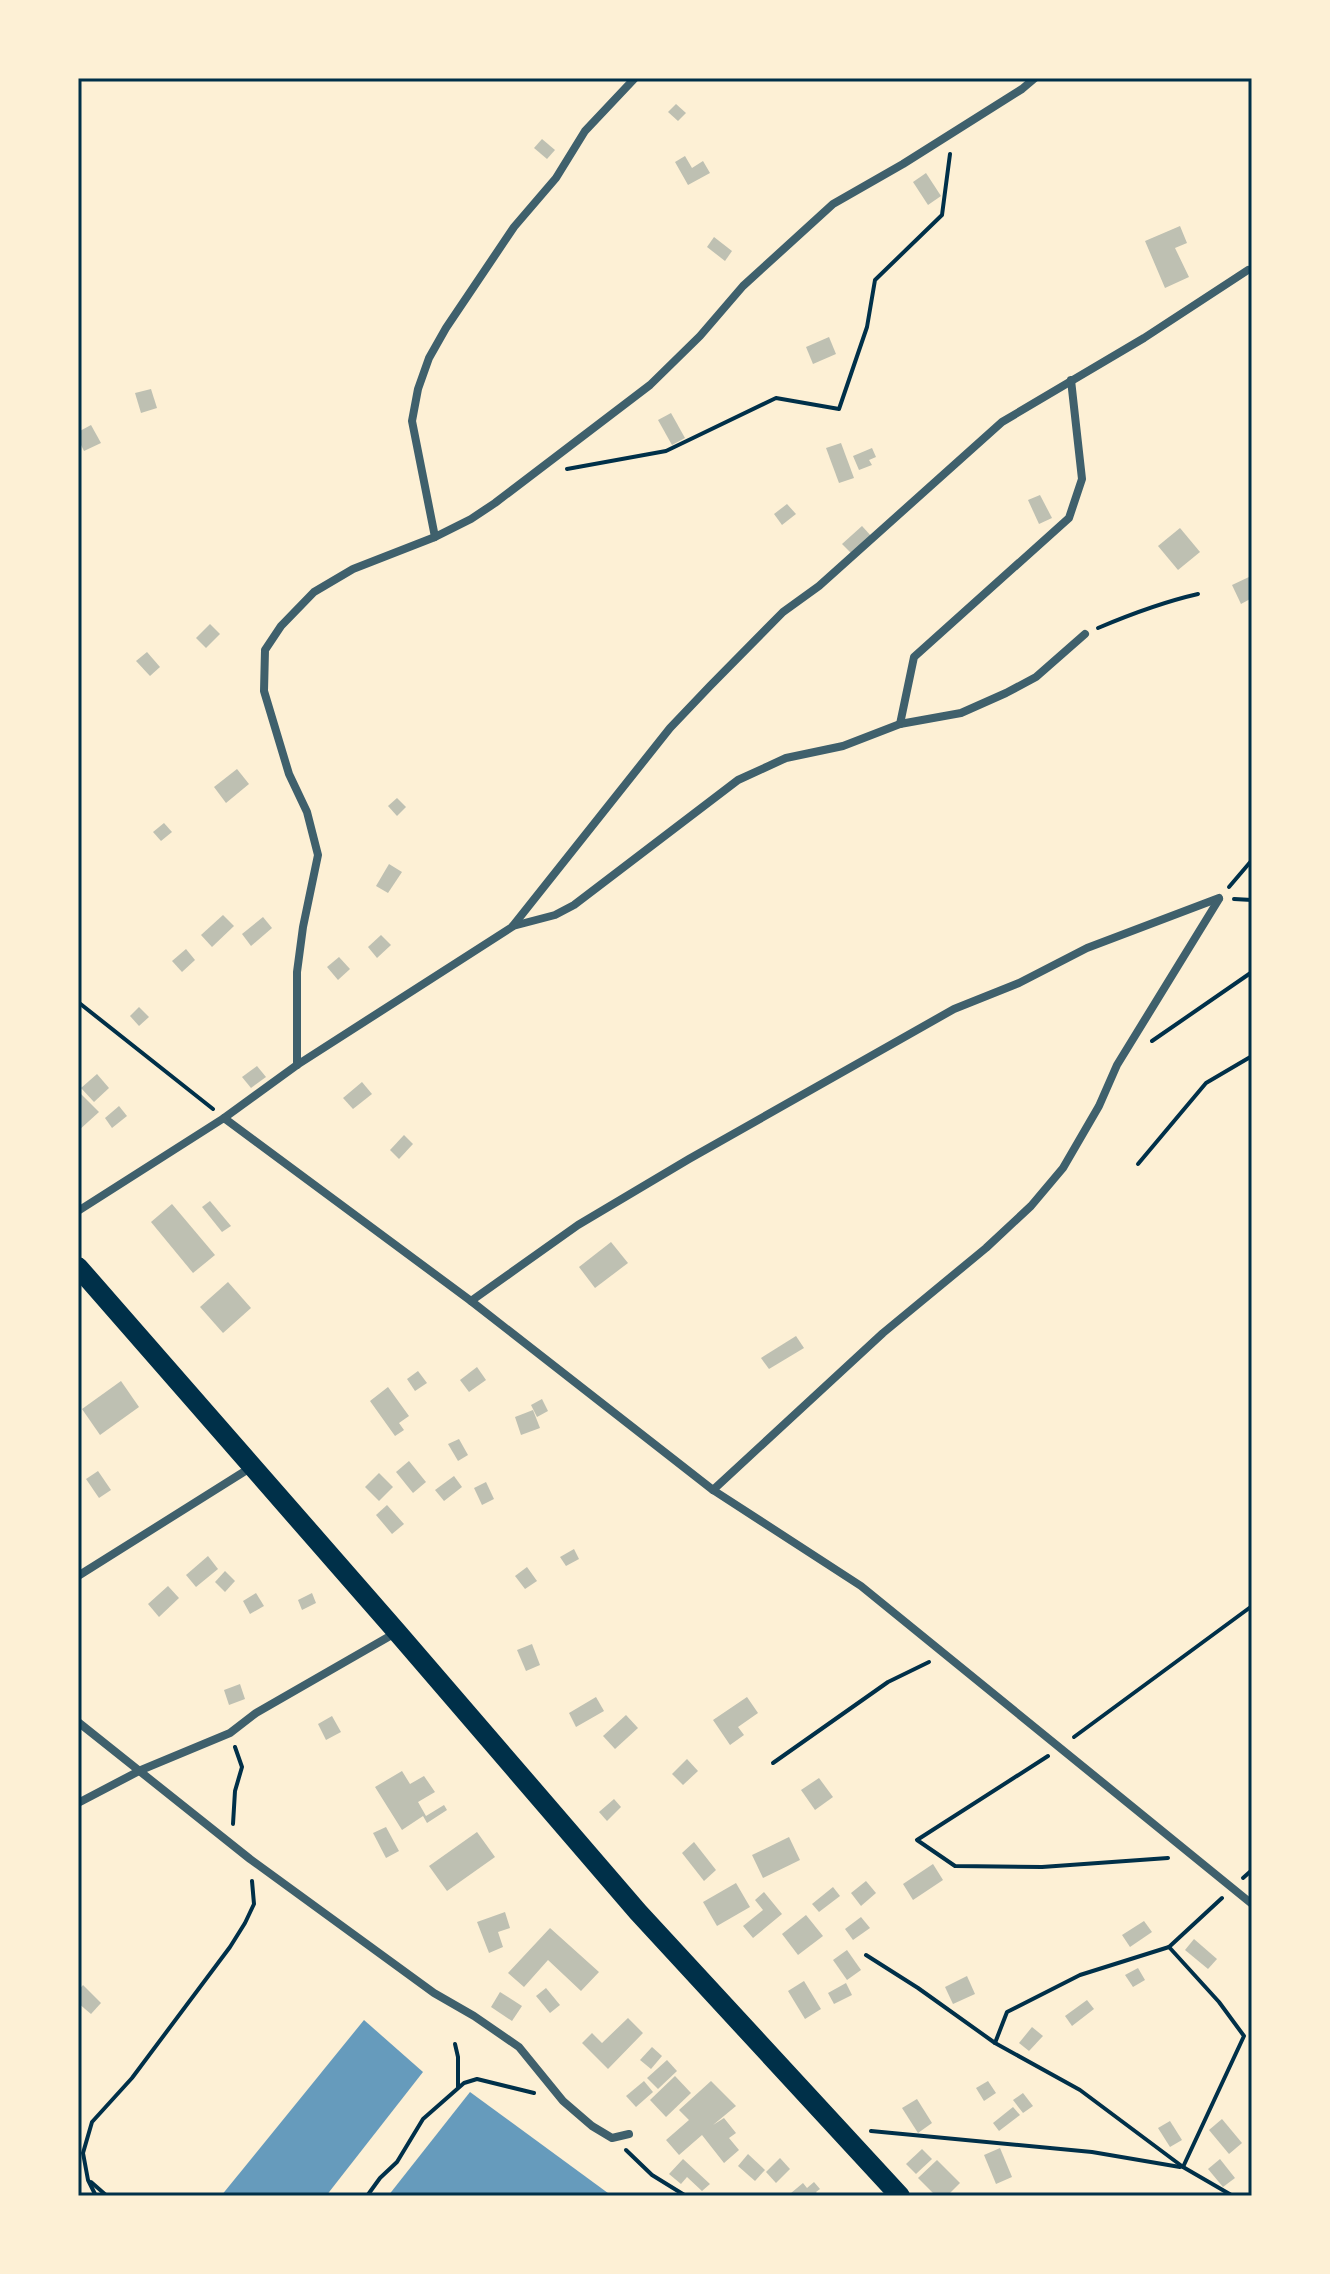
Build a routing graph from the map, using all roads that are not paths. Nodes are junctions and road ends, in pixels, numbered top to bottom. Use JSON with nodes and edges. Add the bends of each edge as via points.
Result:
{"nodes":[{"id":1,"x":635,"y":78,"type":"edge"},
{"id":2,"x":1035,"y":78,"type":"edge"},
{"id":3,"x":1248,"y":270,"type":"dead end"},
{"id":4,"x":1071,"y":380,"type":"junction"},
{"id":5,"x":435,"y":537,"type":"junction"},
{"id":6,"x":1085,"y":634,"type":"road end"},
{"id":7,"x":900,"y":724,"type":"junction"},
{"id":8,"x":512,"y":927,"type":"junction"},
{"id":9,"x":297,"y":1065,"type":"junction"},
{"id":10,"x":224,"y":1118,"type":"junction"},
{"id":11,"x":78,"y":1211,"type":"edge"},
{"id":12,"x":78,"y":1267,"type":"edge"},
{"id":13,"x":471,"y":1301,"type":"junction"},
{"id":14,"x":252,"y":1467,"type":"junction"},
{"id":15,"x":713,"y":1490,"type":"junction"},
{"id":16,"x":78,"y":1576,"type":"edge"},
{"id":17,"x":397,"y":1632,"type":"junction"},
{"id":18,"x":78,"y":1722,"type":"edge"},
{"id":19,"x":141,"y":1770,"type":"junction"},
{"id":20,"x":78,"y":1803,"type":"edge"},
{"id":21,"x":1252,"y":1904,"type":"edge"},
{"id":22,"x":629,"y":2134,"type":"dead end"},
{"id":23,"x":900,"y":2196,"type":"edge"}],
"edges":[{"from":1,"to":5,"type":"street","via":[[585,131],[556,178],[514,227],[429,358],[412,421]]},
{"from":2,"to":5,"type":"street","via":[[833,204],[743,286],[650,385],[471,519]]},
{"from":3,"to":4,"type":"street"},
{"from":4,"to":7,"type":"street","via":[[1082,479],[1069,518],[914,657]]},
{"from":4,"to":8,"type":"street","via":[[1002,422],[783,612],[670,728]]},
{"from":5,"to":9,"type":"street","via":[[353,569],[314,592],[265,650],[264,691],[318,855],[297,972]]},
{"from":6,"to":7,"type":"street","via":[[1036,677],[1006,693],[961,713]]},
{"from":7,"to":8,"type":"street","via":[[843,746],[786,758],[738,780],[574,905]]},
{"from":8,"to":9,"type":"street"},
{"from":9,"to":10,"type":"street"},
{"from":10,"to":11,"type":"street"},
{"from":10,"to":13,"type":"street"},
{"from":12,"to":14,"type":"main road"},
{"from":13,"to":15,"type":"street"},
{"from":13,"to":15,"type":"street","via":[[578,1225],[954,1009],[1087,948],[1219,898],[1117,1065],[1063,1168],[1031,1206]]},
{"from":14,"to":16,"type":"street"},
{"from":14,"to":17,"type":"main road"},
{"from":15,"to":21,"type":"street","via":[[861,1586]]},
{"from":17,"to":19,"type":"street","via":[[230,1733]]},
{"from":17,"to":23,"type":"main road","via":[[638,1912]]},
{"from":18,"to":19,"type":"street"},
{"from":19,"to":20,"type":"street"},
{"from":19,"to":22,"type":"street","via":[[238,1850],[434,1993],[519,2047],[563,2101],[592,2126],[612,2138]]}]}
